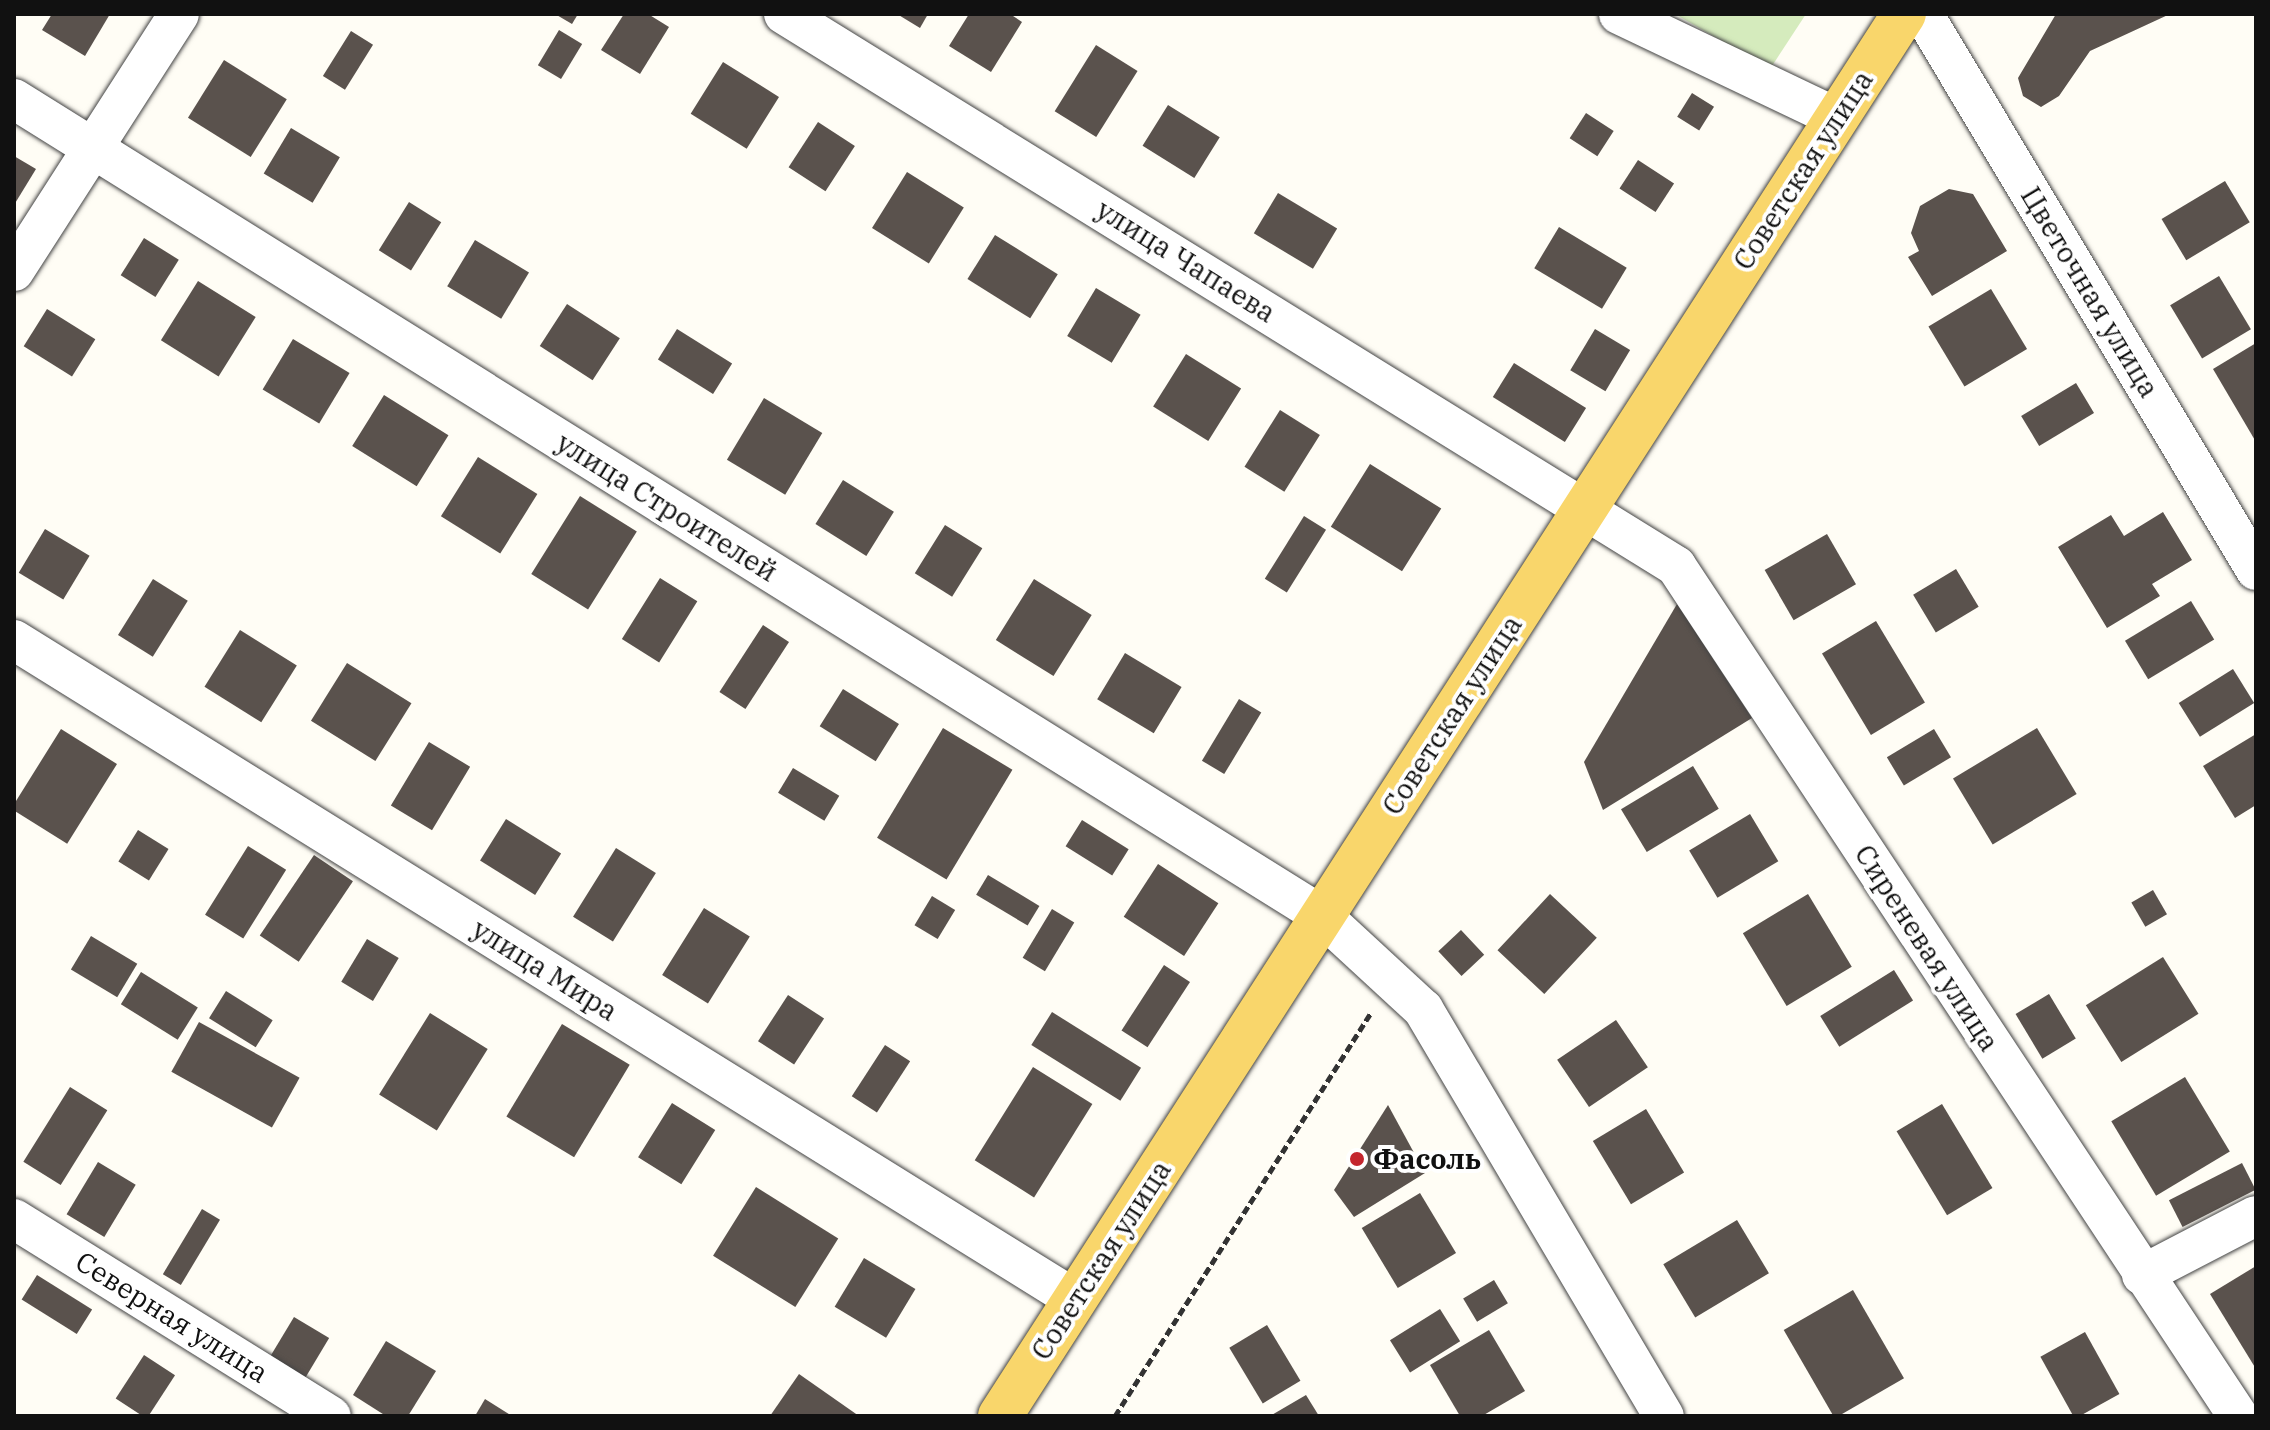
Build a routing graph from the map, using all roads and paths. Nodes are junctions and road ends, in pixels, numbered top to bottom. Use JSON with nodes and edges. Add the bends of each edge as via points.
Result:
{"nodes":[{"id":1,"x":179,"y":14,"type":"edge"},
{"id":2,"x":784,"y":14,"type":"edge"},
{"id":3,"x":1619,"y":14,"type":"edge"},
{"id":4,"x":1904,"y":14,"type":"edge"},
{"id":5,"x":1923,"y":14,"type":"edge"},
{"id":6,"x":14,"y":99,"type":"edge"},
{"id":7,"x":1835,"y":117,"type":"junction"},
{"id":8,"x":94,"y":150,"type":"junction"},
{"id":9,"x":14,"y":271,"type":"edge"},
{"id":10,"x":1588,"y":509,"type":"junction"},
{"id":11,"x":2256,"y":570,"type":"edge"},
{"id":12,"x":14,"y":640,"type":"edge"},
{"id":13,"x":1321,"y":915,"type":"junction"},
{"id":14,"x":1391,"y":980,"type":"junction"},
{"id":15,"x":2256,"y":1216,"type":"edge"},
{"id":16,"x":14,"y":1219,"type":"edge"},
{"id":17,"x":2142,"y":1275,"type":"junction"},
{"id":18,"x":1076,"y":1300,"type":"junction"},
{"id":19,"x":331,"y":1416,"type":"edge"},
{"id":20,"x":1000,"y":1416,"type":"edge"},
{"id":21,"x":1115,"y":1416,"type":"edge"},
{"id":22,"x":1664,"y":1416,"type":"edge"},
{"id":23,"x":2238,"y":1416,"type":"edge"}],
"edges":[{"from":1,"to":8,"type":"street"},
{"from":2,"to":10,"type":"street","name":"улица Чапаева"},
{"from":3,"to":7,"type":"street"},
{"from":4,"to":7,"type":"main road","name":"Советская улица"},
{"from":5,"to":11,"type":"street","name":"Цветочная улица"},
{"from":6,"to":8,"type":"street","name":"улица Строителей"},
{"from":7,"to":10,"type":"main road","name":"Советская улица"},
{"from":8,"to":9,"type":"street"},
{"from":8,"to":13,"type":"street","name":"улица Строителей"},
{"from":10,"to":13,"type":"main road","name":"Советская улица"},
{"from":10,"to":17,"type":"street","name":"Сиреневая улица","via":[[1676,566]]},
{"from":12,"to":18,"type":"street","name":"улица Мира"},
{"from":13,"to":14,"type":"street","name":"улица Строителей"},
{"from":13,"to":18,"type":"main road","name":"Советская улица"},
{"from":14,"to":21,"type":"path"},
{"from":14,"to":22,"type":"street","name":"улица Строителей","via":[[1423,1009]]},
{"from":15,"to":17,"type":"street"},
{"from":16,"to":19,"type":"street","name":"Северная улица"},
{"from":17,"to":23,"type":"street","name":"Сиреневая улица"},
{"from":18,"to":20,"type":"main road","name":"Советская улица"}]}
